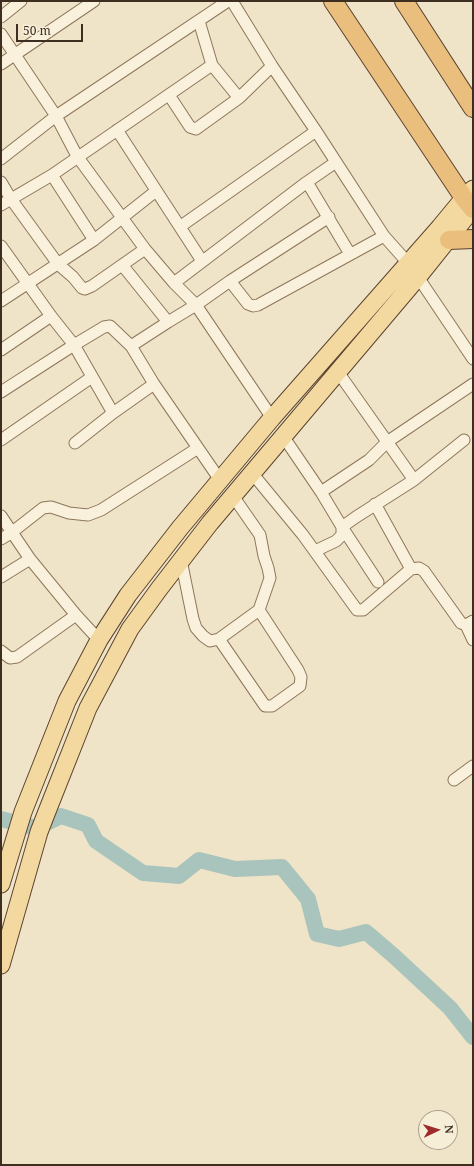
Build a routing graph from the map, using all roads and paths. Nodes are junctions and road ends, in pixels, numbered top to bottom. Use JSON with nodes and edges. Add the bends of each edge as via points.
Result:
{"nodes":[{"id":1,"x":21,"y":1,"type":"edge"},
{"id":2,"x":94,"y":1,"type":"edge"},
{"id":3,"x":228,"y":1,"type":"edge"},
{"id":4,"x":232,"y":1,"type":"edge"},
{"id":5,"x":333,"y":1,"type":"edge"},
{"id":6,"x":406,"y":1,"type":"edge"},
{"id":7,"x":1,"y":17,"type":"edge"},
{"id":8,"x":199,"y":21,"type":"junction"},
{"id":9,"x":1,"y":34,"type":"edge"},
{"id":10,"x":16,"y":55,"type":"junction"},
{"id":11,"x":1,"y":64,"type":"edge"},
{"id":12,"x":212,"y":65,"type":"junction"},
{"id":13,"x":272,"y":66,"type":"junction"},
{"id":14,"x":168,"y":95,"type":"junction"},
{"id":15,"x":238,"y":98,"type":"junction"},
{"id":16,"x":473,"y":108,"type":"edge"},
{"id":17,"x":56,"y":116,"type":"junction"},
{"id":18,"x":117,"y":130,"type":"junction"},
{"id":19,"x":316,"y":131,"type":"junction"},
{"id":20,"x":77,"y":156,"type":"junction"},
{"id":21,"x":1,"y":159,"type":"edge"},
{"id":22,"x":336,"y":162,"type":"junction"},
{"id":23,"x":52,"y":175,"type":"junction"},
{"id":24,"x":1,"y":182,"type":"edge"},
{"id":25,"x":307,"y":182,"type":"junction"},
{"id":26,"x":156,"y":191,"type":"junction"},
{"id":27,"x":11,"y":199,"type":"junction"},
{"id":28,"x":471,"y":202,"type":"edge"},
{"id":29,"x":1,"y":205,"type":"edge"},
{"id":30,"x":329,"y":217,"type":"junction"},
{"id":31,"x":122,"y":219,"type":"junction"},
{"id":32,"x":180,"y":226,"type":"junction"},
{"id":33,"x":384,"y":236,"type":"junction"},
{"id":34,"x":473,"y":239,"type":"edge"},
{"id":35,"x":94,"y":240,"type":"junction"},
{"id":36,"x":449,"y":240,"type":"junction"},
{"id":37,"x":1,"y":246,"type":"edge"},
{"id":38,"x":145,"y":249,"type":"junction"},
{"id":39,"x":350,"y":254,"type":"junction"},
{"id":40,"x":202,"y":261,"type":"junction"},
{"id":41,"x":408,"y":263,"type":"junction"},
{"id":42,"x":58,"y":264,"type":"junction"},
{"id":43,"x":122,"y":266,"type":"junction"},
{"id":44,"x":418,"y":278,"type":"junction"},
{"id":45,"x":230,"y":281,"type":"junction"},
{"id":46,"x":174,"y":283,"type":"junction"},
{"id":47,"x":28,"y":284,"type":"junction"},
{"id":48,"x":1,"y":301,"type":"edge"},
{"id":49,"x":196,"y":305,"type":"junction"},
{"id":50,"x":51,"y":316,"type":"junction"},
{"id":51,"x":168,"y":322,"type":"junction"},
{"id":52,"x":74,"y":344,"type":"junction"},
{"id":53,"x":131,"y":346,"type":"junction"},
{"id":54,"x":1,"y":350,"type":"edge"},
{"id":55,"x":473,"y":359,"type":"edge"},
{"id":56,"x":338,"y":372,"type":"junction"},
{"id":57,"x":92,"y":377,"type":"junction"},
{"id":58,"x":154,"y":384,"type":"junction"},
{"id":59,"x":473,"y":384,"type":"edge"},
{"id":60,"x":1,"y":392,"type":"edge"},
{"id":61,"x":113,"y":413,"type":"junction"},
{"id":62,"x":272,"y":418,"type":"junction"},
{"id":63,"x":283,"y":436,"type":"junction"},
{"id":64,"x":256,"y":437,"type":"junction"},
{"id":65,"x":1,"y":440,"type":"edge"},
{"id":66,"x":464,"y":440,"type":"dead end"},
{"id":67,"x":388,"y":442,"type":"junction"},
{"id":68,"x":75,"y":443,"type":"dead end"},
{"id":69,"x":198,"y":448,"type":"junction"},
{"id":70,"x":271,"y":450,"type":"junction"},
{"id":71,"x":252,"y":473,"type":"junction"},
{"id":72,"x":220,"y":480,"type":"junction"},
{"id":73,"x":414,"y":480,"type":"junction"},
{"id":74,"x":321,"y":492,"type":"junction"},
{"id":75,"x":233,"y":496,"type":"junction"},
{"id":76,"x":375,"y":504,"type":"junction"},
{"id":77,"x":1,"y":516,"type":"edge"},
{"id":78,"x":342,"y":527,"type":"junction"},
{"id":79,"x":11,"y":533,"type":"junction"},
{"id":80,"x":1,"y":539,"type":"edge"},
{"id":81,"x":315,"y":551,"type":"junction"},
{"id":82,"x":30,"y":559,"type":"junction"},
{"id":83,"x":181,"y":560,"type":"junction"},
{"id":84,"x":411,"y":569,"type":"junction"},
{"id":85,"x":1,"y":577,"type":"edge"},
{"id":86,"x":378,"y":582,"type":"dead end"},
{"id":87,"x":259,"y":610,"type":"junction"},
{"id":88,"x":76,"y":615,"type":"junction"},
{"id":89,"x":469,"y":623,"type":"edge"},
{"id":90,"x":99,"y":640,"type":"junction"},
{"id":91,"x":219,"y":640,"type":"junction"},
{"id":92,"x":473,"y":640,"type":"edge"},
{"id":93,"x":1,"y":651,"type":"edge"},
{"id":94,"x":68,"y":701,"type":"junction"},
{"id":95,"x":88,"y":708,"type":"junction"},
{"id":96,"x":473,"y":766,"type":"edge"},
{"id":97,"x":454,"y":780,"type":"dead end"},
{"id":98,"x":1,"y":884,"type":"edge"},
{"id":99,"x":1,"y":964,"type":"edge"}],
"edges":[{"from":1,"to":7,"type":"street"},
{"from":2,"to":10,"type":"street"},
{"from":3,"to":8,"type":"street"},
{"from":4,"to":13,"type":"street"},
{"from":5,"to":28,"type":"highway"},
{"from":6,"to":16,"type":"highway"},
{"from":8,"to":12,"type":"street"},
{"from":8,"to":17,"type":"street"},
{"from":9,"to":10,"type":"street"},
{"from":10,"to":11,"type":"street"},
{"from":10,"to":17,"type":"street"},
{"from":12,"to":14,"type":"street"},
{"from":12,"to":15,"type":"street"},
{"from":13,"to":15,"type":"street"},
{"from":13,"to":19,"type":"street"},
{"from":14,"to":15,"type":"street","via":[[194,129]]},
{"from":14,"to":18,"type":"street"},
{"from":17,"to":20,"type":"street"},
{"from":17,"to":21,"type":"street"},
{"from":18,"to":20,"type":"street"},
{"from":18,"to":26,"type":"street"},
{"from":19,"to":22,"type":"street"},
{"from":19,"to":32,"type":"street"},
{"from":20,"to":23,"type":"street"},
{"from":20,"to":31,"type":"street"},
{"from":22,"to":25,"type":"street"},
{"from":22,"to":33,"type":"street"},
{"from":23,"to":27,"type":"street"},
{"from":23,"to":35,"type":"street"},
{"from":24,"to":27,"type":"street"},
{"from":25,"to":30,"type":"street"},
{"from":25,"to":40,"type":"street"},
{"from":26,"to":31,"type":"street"},
{"from":26,"to":32,"type":"street"},
{"from":27,"to":29,"type":"street"},
{"from":27,"to":42,"type":"street"},
{"from":28,"to":36,"type":"main road"},
{"from":28,"to":41,"type":"main road","via":[[440,227]]},
{"from":30,"to":39,"type":"street"},
{"from":30,"to":45,"type":"street"},
{"from":31,"to":35,"type":"street"},
{"from":31,"to":38,"type":"street"},
{"from":32,"to":40,"type":"street"},
{"from":33,"to":39,"type":"street"},
{"from":33,"to":41,"type":"street"},
{"from":34,"to":36,"type":"highway"},
{"from":35,"to":42,"type":"street"},
{"from":36,"to":44,"type":"main road"},
{"from":37,"to":47,"type":"street"},
{"from":38,"to":43,"type":"street"},
{"from":38,"to":46,"type":"street"},
{"from":39,"to":45,"type":"street","via":[[258,305],[248,304]]},
{"from":40,"to":46,"type":"street"},
{"from":41,"to":62,"type":"main road"},
{"from":42,"to":43,"type":"street","via":[[85,289]]},
{"from":42,"to":47,"type":"street"},
{"from":43,"to":51,"type":"street"},
{"from":44,"to":55,"type":"street"},
{"from":44,"to":56,"type":"main road"},
{"from":45,"to":49,"type":"street"},
{"from":46,"to":49,"type":"street"},
{"from":47,"to":48,"type":"street"},
{"from":47,"to":50,"type":"street"},
{"from":49,"to":51,"type":"street"},
{"from":49,"to":62,"type":"street"},
{"from":50,"to":52,"type":"street"},
{"from":50,"to":54,"type":"street"},
{"from":51,"to":53,"type":"street"},
{"from":52,"to":53,"type":"street","via":[[110,326]]},
{"from":52,"to":57,"type":"street"},
{"from":52,"to":60,"type":"street"},
{"from":53,"to":58,"type":"street"},
{"from":56,"to":63,"type":"main road"},
{"from":56,"to":67,"type":"street"},
{"from":57,"to":61,"type":"street"},
{"from":57,"to":65,"type":"street"},
{"from":58,"to":61,"type":"street"},
{"from":58,"to":69,"type":"street"},
{"from":59,"to":67,"type":"street"},
{"from":61,"to":68,"type":"street"},
{"from":62,"to":64,"type":"main road"},
{"from":63,"to":70,"type":"main road"},
{"from":63,"to":74,"type":"street"},
{"from":64,"to":70,"type":"main road"},
{"from":64,"to":72,"type":"main road"},
{"from":66,"to":73,"type":"street"},
{"from":67,"to":73,"type":"street"},
{"from":67,"to":74,"type":"street","via":[[369,460]]},
{"from":69,"to":72,"type":"street"},
{"from":69,"to":79,"type":"street","via":[[101,510],[88,515],[69,513],[51,507],[43,508]]},
{"from":70,"to":71,"type":"main road"},
{"from":71,"to":75,"type":"main road"},
{"from":71,"to":81,"type":"street"},
{"from":72,"to":90,"type":"main road","via":[[128,595]]},
{"from":73,"to":76,"type":"street"},
{"from":74,"to":78,"type":"street"},
{"from":75,"to":83,"type":"main road"},
{"from":75,"to":87,"type":"street","via":[[260,535],[268,568],[270,578]]},
{"from":76,"to":78,"type":"street"},
{"from":76,"to":84,"type":"street"},
{"from":77,"to":79,"type":"street"},
{"from":78,"to":81,"type":"street","via":[[342,535],[336,541]]},
{"from":78,"to":86,"type":"street"},
{"from":79,"to":80,"type":"street"},
{"from":79,"to":82,"type":"street"},
{"from":81,"to":84,"type":"street","via":[[357,610],[363,610]]},
{"from":82,"to":85,"type":"street"},
{"from":82,"to":88,"type":"street"},
{"from":83,"to":91,"type":"street","via":[[196,628],[210,641]]},
{"from":83,"to":95,"type":"main road","via":[[130,629]]},
{"from":84,"to":89,"type":"street","via":[[419,568],[424,571],[461,623]]},
{"from":87,"to":91,"type":"street"},
{"from":87,"to":91,"type":"street","via":[[298,670],[301,677],[300,686],[272,706],[265,706]]},
{"from":88,"to":90,"type":"street"},
{"from":88,"to":93,"type":"street","via":[[17,657],[10,658]]},
{"from":89,"to":92,"type":"street"},
{"from":90,"to":94,"type":"main road"},
{"from":94,"to":95,"type":"main road"},
{"from":94,"to":98,"type":"main road","via":[[23,812]]},
{"from":95,"to":99,"type":"main road","via":[[39,832]]},
{"from":96,"to":97,"type":"street"}]}
